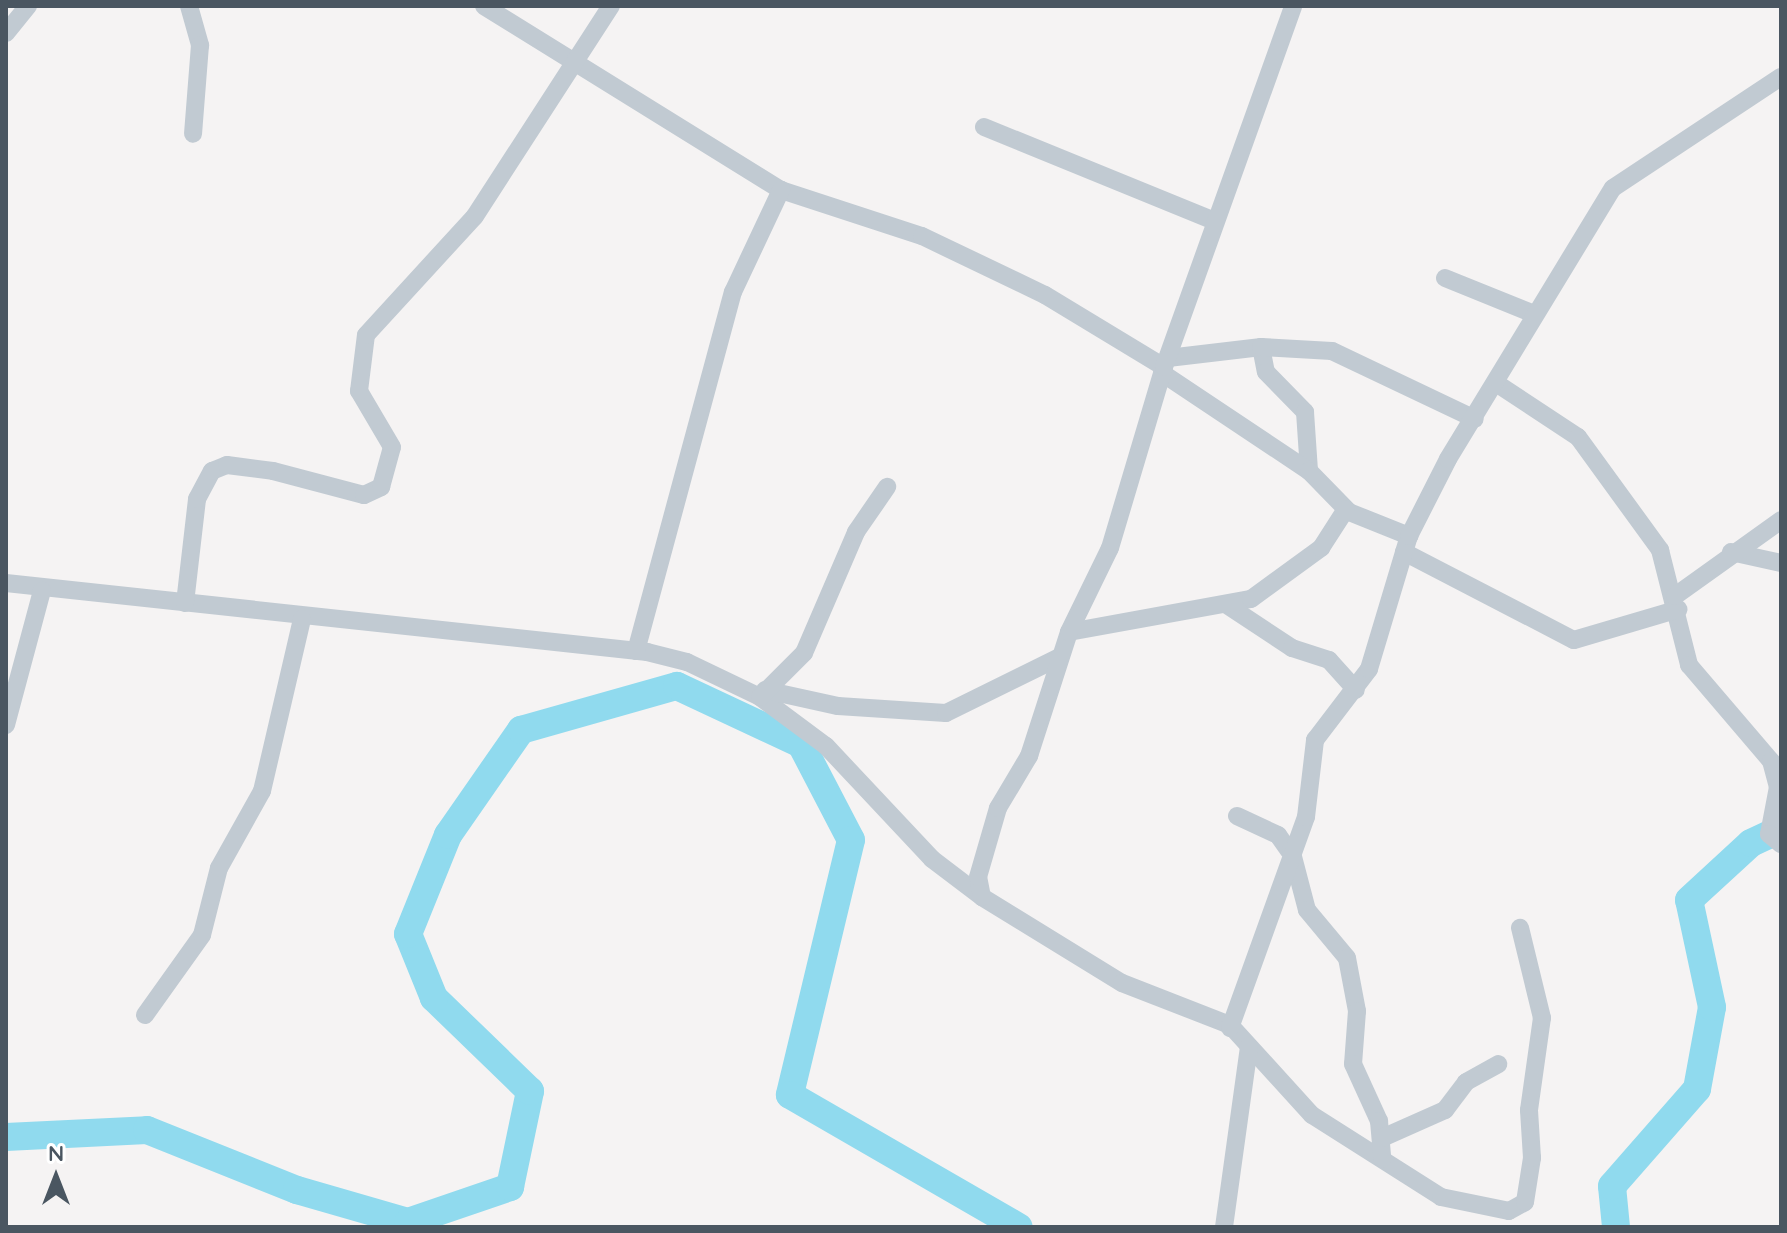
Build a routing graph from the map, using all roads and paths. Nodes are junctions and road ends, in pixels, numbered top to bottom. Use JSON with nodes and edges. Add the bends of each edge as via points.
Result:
{"nodes":[{"id":1,"x":28,"y":6,"type":"edge"},
{"id":2,"x":189,"y":6,"type":"edge"},
{"id":3,"x":484,"y":6,"type":"edge"},
{"id":4,"x":611,"y":6,"type":"edge"},
{"id":5,"x":1293,"y":6,"type":"edge"},
{"id":6,"x":6,"y":33,"type":"edge"},
{"id":7,"x":571,"y":60,"type":"junction"},
{"id":8,"x":1781,"y":77,"type":"edge"},
{"id":9,"x":984,"y":127,"type":"dead end"},
{"id":10,"x":193,"y":134,"type":"dead end"},
{"id":11,"x":781,"y":190,"type":"junction"},
{"id":12,"x":1214,"y":221,"type":"junction"},
{"id":13,"x":1445,"y":278,"type":"dead end"},
{"id":14,"x":1534,"y":314,"type":"junction"},
{"id":15,"x":1261,"y":347,"type":"junction"},
{"id":16,"x":1165,"y":366,"type":"junction"},
{"id":17,"x":1496,"y":383,"type":"junction"},
{"id":18,"x":1475,"y":419,"type":"junction"},
{"id":19,"x":1309,"y":471,"type":"junction"},
{"id":20,"x":887,"y":487,"type":"dead end"},
{"id":21,"x":1346,"y":509,"type":"junction"},
{"id":22,"x":1781,"y":520,"type":"edge"},
{"id":23,"x":1407,"y":544,"type":"junction"},
{"id":24,"x":1731,"y":552,"type":"junction"},
{"id":25,"x":1781,"y":563,"type":"edge"},
{"id":26,"x":6,"y":583,"type":"edge"},
{"id":27,"x":42,"y":591,"type":"junction"},
{"id":28,"x":185,"y":603,"type":"junction"},
{"id":29,"x":1677,"y":603,"type":"junction"},
{"id":30,"x":1227,"y":605,"type":"junction"},
{"id":31,"x":302,"y":619,"type":"junction"},
{"id":32,"x":1069,"y":632,"type":"junction"},
{"id":33,"x":636,"y":651,"type":"junction"},
{"id":34,"x":1060,"y":657,"type":"junction"},
{"id":35,"x":1356,"y":690,"type":"junction"},
{"id":36,"x":762,"y":693,"type":"junction"},
{"id":37,"x":6,"y":725,"type":"edge"},
{"id":38,"x":1776,"y":758,"type":"edge"},
{"id":39,"x":1237,"y":816,"type":"dead end"},
{"id":40,"x":1781,"y":844,"type":"edge"},
{"id":41,"x":1290,"y":850,"type":"junction"},
{"id":42,"x":982,"y":897,"type":"junction"},
{"id":43,"x":1520,"y":928,"type":"dead end"},
{"id":44,"x":145,"y":1015,"type":"dead end"},
{"id":45,"x":1230,"y":1028,"type":"junction"},
{"id":46,"x":1249,"y":1047,"type":"junction"},
{"id":47,"x":1498,"y":1064,"type":"dead end"},
{"id":48,"x":1382,"y":1138,"type":"junction"},
{"id":49,"x":1382,"y":1159,"type":"junction"},
{"id":50,"x":1224,"y":1227,"type":"edge"}],
"edges":[{"from":1,"to":6,"type":"street"},
{"from":2,"to":10,"type":"street","via":[[200,45]]},
{"from":3,"to":7,"type":"street"},
{"from":4,"to":7,"type":"street"},
{"from":5,"to":12,"type":"street"},
{"from":7,"to":11,"type":"street"},
{"from":7,"to":28,"type":"street","via":[[475,216],[358,351],[359,391],[392,447],[381,487],[364,495],[273,471],[227,465],[212,471],[197,499]]},
{"from":8,"to":14,"type":"street","via":[[1613,188]]},
{"from":9,"to":12,"type":"street"},
{"from":11,"to":16,"type":"street","via":[[922,236],[1045,295]]},
{"from":11,"to":33,"type":"street","via":[[733,292]]},
{"from":12,"to":16,"type":"street"},
{"from":13,"to":14,"type":"street"},
{"from":14,"to":17,"type":"street"},
{"from":15,"to":16,"type":"street"},
{"from":15,"to":18,"type":"street","via":[[1332,351]]},
{"from":15,"to":19,"type":"street","via":[[1266,372],[1305,412]]},
{"from":16,"to":19,"type":"street"},
{"from":16,"to":32,"type":"street","via":[[1110,548]]},
{"from":17,"to":18,"type":"street"},
{"from":17,"to":29,"type":"street","via":[[1578,437],[1611,477],[1660,550]]},
{"from":18,"to":23,"type":"street"},
{"from":19,"to":21,"type":"street"},
{"from":20,"to":36,"type":"street","via":[[856,532],[804,653]]},
{"from":21,"to":23,"type":"street"},
{"from":21,"to":30,"type":"street","via":[[1293,573]]},
{"from":22,"to":24,"type":"street"},
{"from":23,"to":29,"type":"street","via":[[1574,640]]},
{"from":23,"to":35,"type":"street"},
{"from":24,"to":25,"type":"street"},
{"from":24,"to":29,"type":"street"},
{"from":26,"to":27,"type":"street"},
{"from":27,"to":28,"type":"street"},
{"from":27,"to":37,"type":"street"},
{"from":28,"to":31,"type":"street"},
{"from":29,"to":38,"type":"street","via":[[1689,665]]},
{"from":30,"to":32,"type":"street"},
{"from":30,"to":35,"type":"street","via":[[1292,648],[1329,660]]},
{"from":31,"to":33,"type":"street"},
{"from":31,"to":44,"type":"street","via":[[262,791],[219,868],[202,935]]},
{"from":32,"to":34,"type":"street"},
{"from":33,"to":36,"type":"street","via":[[687,662]]},
{"from":34,"to":36,"type":"street","via":[[946,713],[838,706]]},
{"from":34,"to":42,"type":"street","via":[[1029,756],[998,808],[978,877]]},
{"from":35,"to":41,"type":"street","via":[[1315,740],[1306,817]]},
{"from":36,"to":42,"type":"street","via":[[826,746],[932,859]]},
{"from":38,"to":40,"type":"street","via":[[1778,787],[1769,834]]},
{"from":39,"to":41,"type":"street","via":[[1278,835]]},
{"from":41,"to":45,"type":"street"},
{"from":41,"to":48,"type":"street","via":[[1307,910],[1347,958],[1357,1011],[1355,1074]]},
{"from":42,"to":45,"type":"street","via":[[1122,983]]},
{"from":43,"to":49,"type":"street","via":[[1542,1018],[1525,1202],[1509,1211],[1441,1197]]},
{"from":45,"to":46,"type":"street"},
{"from":46,"to":49,"type":"street","via":[[1312,1115]]},
{"from":46,"to":50,"type":"street"},
{"from":47,"to":48,"type":"street","via":[[1466,1082],[1445,1110]]},
{"from":48,"to":49,"type":"street"}]}
